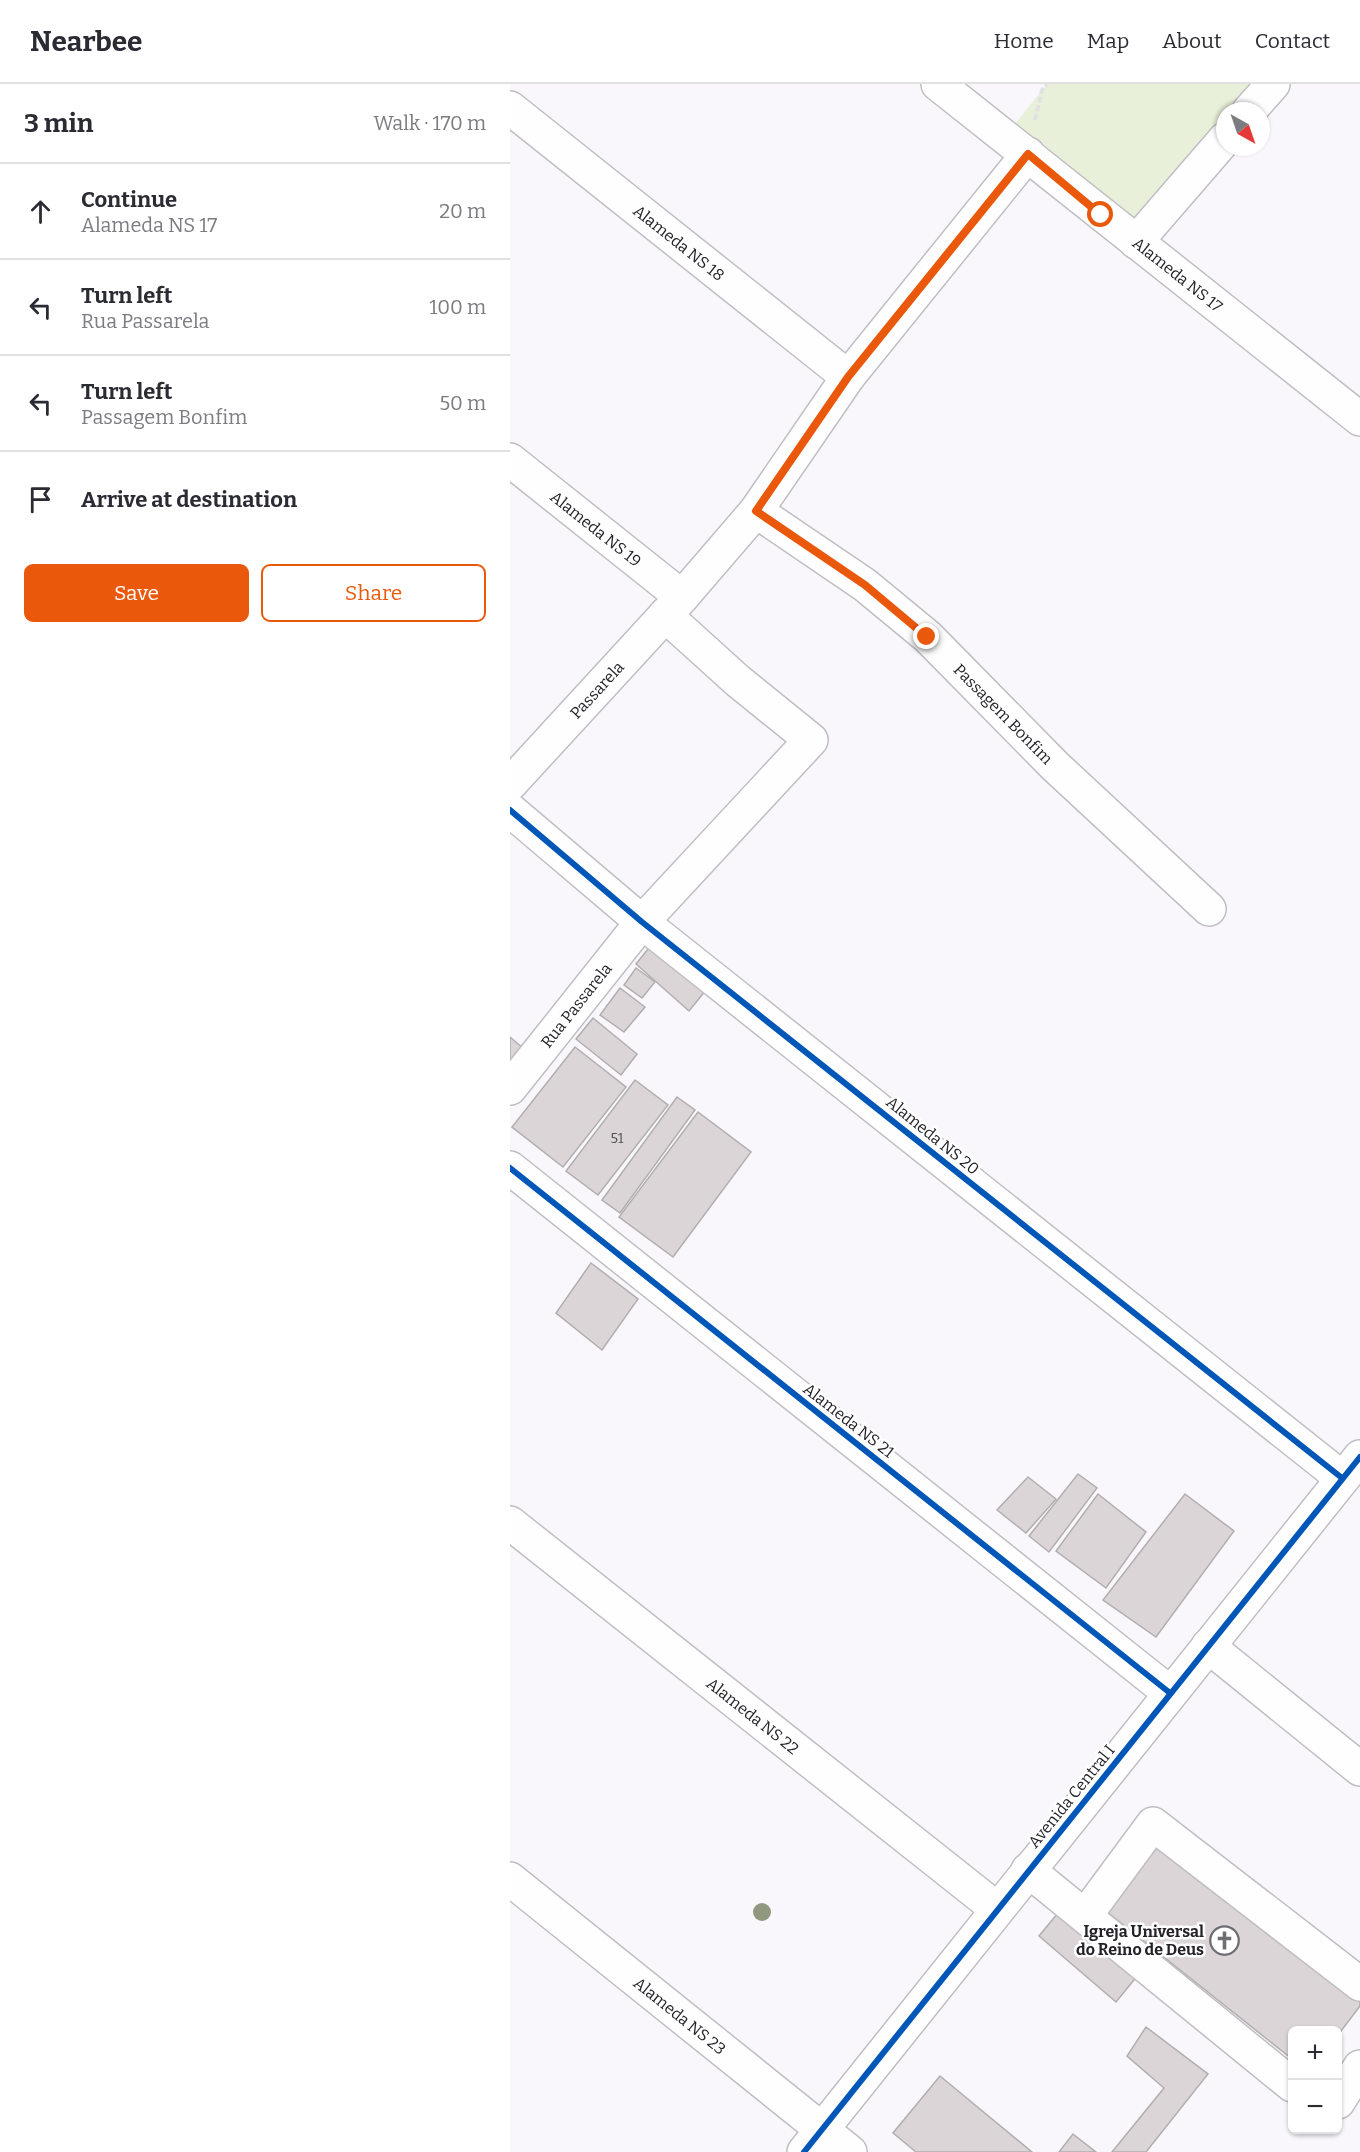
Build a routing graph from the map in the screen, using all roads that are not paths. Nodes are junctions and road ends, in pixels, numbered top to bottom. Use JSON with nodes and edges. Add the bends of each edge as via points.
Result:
{"nodes":[{"id":1,"x":938,"y":84,"type":"edge"},
{"id":2,"x":1273,"y":84,"type":"edge"},
{"id":3,"x":1257,"y":102,"type":"edge"},
{"id":4,"x":510,"y":108,"type":"edge"},
{"id":5,"x":1216,"y":149,"type":"edge"},
{"id":6,"x":1028,"y":154,"type":"junction"},
{"id":7,"x":1136,"y":242,"type":"junction"},
{"id":8,"x":848,"y":377,"type":"junction"},
{"id":9,"x":1360,"y":419,"type":"edge"},
{"id":10,"x":510,"y":460,"type":"edge"},
{"id":11,"x":756,"y":511,"type":"junction"},
{"id":12,"x":673,"y":606,"type":"junction"},
{"id":13,"x":510,"y":784,"type":"edge"},
{"id":14,"x":510,"y":810,"type":"edge"},
{"id":15,"x":1209,"y":909,"type":"dead end"},
{"id":16,"x":642,"y":922,"type":"junction"},
{"id":17,"x":510,"y":1088,"type":"edge"},
{"id":18,"x":510,"y":1168,"type":"edge"},
{"id":19,"x":1351,"y":1467,"type":"edge"},
{"id":20,"x":510,"y":1523,"type":"edge"},
{"id":21,"x":1208,"y":1646,"type":"junction"},
{"id":22,"x":1170,"y":1694,"type":"junction"},
{"id":23,"x":1360,"y":1769,"type":"edge"},
{"id":24,"x":1028,"y":1870,"type":"junction"},
{"id":25,"x":510,"y":1879,"type":"edge"},
{"id":26,"x":997,"y":1910,"type":"junction"},
{"id":27,"x":1085,"y":1916,"type":"junction"},
{"id":28,"x":1360,"y":1984,"type":"edge"},
{"id":29,"x":1360,"y":2067,"type":"edge"},
{"id":30,"x":1288,"y":2081,"type":"edge"},
{"id":31,"x":1342,"y":2096,"type":"edge"},
{"id":32,"x":813,"y":2141,"type":"edge"},
{"id":33,"x":850,"y":2152,"type":"edge"}],
"edges":[{"from":1,"to":6,"type":"street","name":"Alameda NS 17"},
{"from":2,"to":3,"type":"street"},
{"from":4,"to":8,"type":"street","name":"Alameda NS 18"},
{"from":5,"to":7,"type":"street"},
{"from":6,"to":7,"type":"street","name":"Alameda NS 17"},
{"from":6,"to":8,"type":"street"},
{"from":7,"to":9,"type":"street","name":"Alameda NS 17"},
{"from":8,"to":11,"type":"street"},
{"from":10,"to":12,"type":"street","name":"Alameda NS 19"},
{"from":11,"to":12,"type":"street"},
{"from":11,"to":15,"type":"street","name":"Passagem Bonfim","via":[[865,585],[927,637],[1054,766]]},
{"from":12,"to":13,"type":"street","name":"Passarela"},
{"from":12,"to":16,"type":"street","name":"Alameda NS 19","via":[[738,681],[811,740]]},
{"from":14,"to":16,"type":"street","name":"Alameda NS 20"},
{"from":16,"to":17,"type":"street","name":"Rua Passarela"},
{"from":16,"to":19,"type":"street","name":"Alameda NS 20"},
{"from":18,"to":22,"type":"street","name":"Alameda NS 21"},
{"from":19,"to":21,"type":"street","name":"Avenida Central I"},
{"from":20,"to":26,"type":"street","name":"Alameda NS 22"},
{"from":21,"to":22,"type":"street","name":"Avenida Central I"},
{"from":21,"to":23,"type":"street"},
{"from":22,"to":24,"type":"street","name":"Avenida Central I"},
{"from":24,"to":26,"type":"street","name":"Avenida Central I"},
{"from":24,"to":27,"type":"street"},
{"from":25,"to":32,"type":"street","name":"Alameda NS 23"},
{"from":26,"to":32,"type":"street","name":"Avenida Central I"},
{"from":27,"to":28,"type":"street","via":[[1153,1824]]},
{"from":27,"to":30,"type":"street"},
{"from":29,"to":31,"type":"street"},
{"from":32,"to":33,"type":"street","name":"Alameda NS 23"}]}
